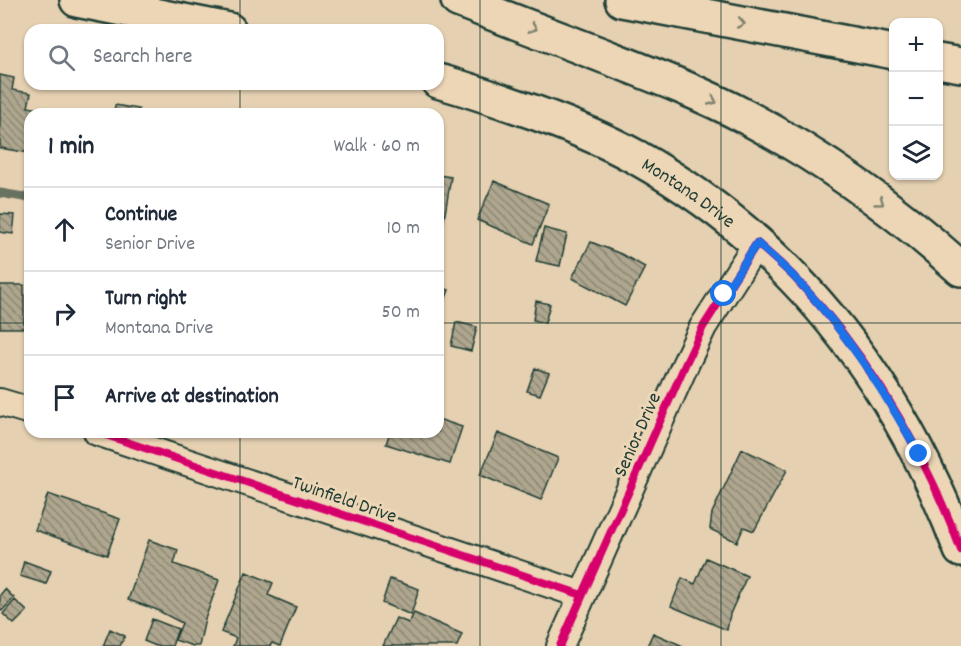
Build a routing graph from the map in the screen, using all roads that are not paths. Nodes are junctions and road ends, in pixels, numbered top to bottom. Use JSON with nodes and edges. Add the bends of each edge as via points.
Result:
{"nodes":[{"id":1,"x":77,"y":0,"type":"edge"},
{"id":2,"x":458,"y":0,"type":"edge"},
{"id":3,"x":622,"y":0,"type":"edge"},
{"id":4,"x":199,"y":24,"type":"edge"},
{"id":5,"x":889,"y":51,"type":"edge"},
{"id":6,"x":943,"y":62,"type":"edge"},
{"id":7,"x":961,"y":65,"type":"edge"},
{"id":8,"x":444,"y":83,"type":"edge"},
{"id":9,"x":757,"y":243,"type":"junction"},
{"id":10,"x":961,"y":269,"type":"edge"},
{"id":11,"x":0,"y":402,"type":"edge"},
{"id":12,"x":24,"y":409,"type":"edge"},
{"id":13,"x":115,"y":438,"type":"edge"},
{"id":14,"x":961,"y":550,"type":"edge"},
{"id":15,"x":582,"y":595,"type":"junction"},
{"id":16,"x":560,"y":646,"type":"edge"}],
"edges":[{"from":1,"to":4,"type":"main road"},
{"from":2,"to":10,"type":"main road","one_way":true,"via":[[638,69],[745,116],[845,177]]},
{"from":3,"to":5,"type":"main road","one_way":true},
{"from":6,"to":7,"type":"main road"},
{"from":8,"to":9,"type":"main road","name":"Montana Drive","via":[[595,136],[677,182]]},
{"from":9,"to":14,"type":"main road","name":"Montana Drive","via":[[832,319],[863,361],[919,454]]},
{"from":9,"to":15,"type":"street","name":"Senior Drive","via":[[703,327]]},
{"from":11,"to":12,"type":"street"},
{"from":13,"to":15,"type":"street","name":"Twinfield Drive"},
{"from":15,"to":16,"type":"street","name":"Senior Drive"}]}
